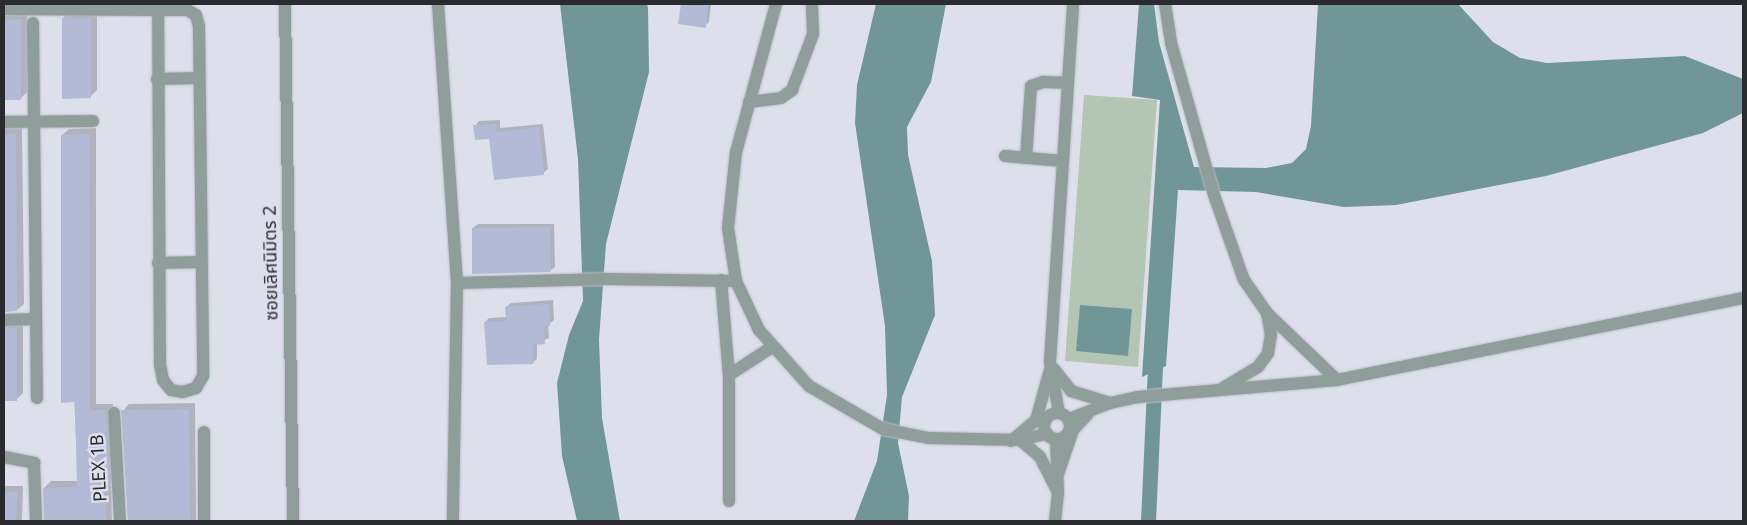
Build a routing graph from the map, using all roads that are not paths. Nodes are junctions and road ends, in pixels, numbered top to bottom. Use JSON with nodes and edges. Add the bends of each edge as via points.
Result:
{"nodes":[{"id":1,"x":285,"y":4,"type":"edge"},
{"id":2,"x":438,"y":4,"type":"edge"},
{"id":3,"x":776,"y":4,"type":"edge"},
{"id":4,"x":812,"y":4,"type":"edge"},
{"id":5,"x":1073,"y":4,"type":"edge"},
{"id":6,"x":1165,"y":4,"type":"edge"},
{"id":7,"x":4,"y":9,"type":"edge"},
{"id":8,"x":158,"y":10,"type":"junction"},
{"id":9,"x":33,"y":23,"type":"dead end"},
{"id":10,"x":199,"y":78,"type":"junction"},
{"id":11,"x":158,"y":79,"type":"junction"},
{"id":12,"x":1067,"y":83,"type":"junction"},
{"id":13,"x":749,"y":102,"type":"junction"},
{"id":14,"x":33,"y":121,"type":"junction"},
{"id":15,"x":93,"y":121,"type":"dead end"},
{"id":16,"x":4,"y":122,"type":"edge"},
{"id":17,"x":1005,"y":156,"type":"dead end"},
{"id":18,"x":1026,"y":158,"type":"junction"},
{"id":19,"x":1063,"y":160,"type":"junction"},
{"id":20,"x":201,"y":262,"type":"junction"},
{"id":21,"x":158,"y":263,"type":"junction"},
{"id":22,"x":721,"y":280,"type":"junction"},
{"id":23,"x":736,"y":282,"type":"junction"},
{"id":24,"x":457,"y":283,"type":"junction"},
{"id":25,"x":1743,"y":298,"type":"edge"},
{"id":26,"x":1267,"y":313,"type":"junction"},
{"id":27,"x":4,"y":320,"type":"edge"},
{"id":28,"x":36,"y":320,"type":"junction"},
{"id":29,"x":772,"y":347,"type":"junction"},
{"id":30,"x":1051,"y":365,"type":"junction"},
{"id":31,"x":729,"y":374,"type":"junction"},
{"id":32,"x":1337,"y":380,"type":"junction"},
{"id":33,"x":1221,"y":389,"type":"junction"},
{"id":34,"x":38,"y":398,"type":"dead end"},
{"id":35,"x":1106,"y":404,"type":"junction"},
{"id":36,"x":114,"y":413,"type":"dead end"},
{"id":37,"x":1064,"y":416,"type":"junction"},
{"id":38,"x":204,"y":432,"type":"dead end"},
{"id":39,"x":1052,"y":436,"type":"junction"},
{"id":40,"x":1015,"y":441,"type":"junction"},
{"id":41,"x":5,"y":456,"type":"edge"},
{"id":42,"x":1058,"y":474,"type":"junction"},
{"id":43,"x":1058,"y":492,"type":"junction"},
{"id":44,"x":729,"y":501,"type":"dead end"},
{"id":45,"x":36,"y":521,"type":"edge"},
{"id":46,"x":120,"y":521,"type":"edge"},
{"id":47,"x":204,"y":521,"type":"edge"},
{"id":48,"x":294,"y":521,"type":"edge"},
{"id":49,"x":452,"y":521,"type":"edge"},
{"id":50,"x":1055,"y":521,"type":"edge"}],
"edges":[{"from":1,"to":48,"type":"street","name":"ซอยเลิศนิมิตร 2"},
{"from":2,"to":24,"type":"street"},
{"from":3,"to":13,"type":"street"},
{"from":4,"to":13,"type":"street","via":[[813,34],[792,90],[781,98]]},
{"from":5,"to":12,"type":"street"},
{"from":6,"to":26,"type":"street","via":[[1171,43],[1214,195],[1244,280]]},
{"from":7,"to":8,"type":"street"},
{"from":8,"to":10,"type":"street","via":[[187,10],[196,15]]},
{"from":8,"to":11,"type":"street"},
{"from":9,"to":14,"type":"street"},
{"from":10,"to":11,"type":"street"},
{"from":10,"to":20,"type":"street"},
{"from":11,"to":21,"type":"street"},
{"from":12,"to":18,"type":"street","via":[[1043,82],[1031,86]]},
{"from":12,"to":19,"type":"street"},
{"from":13,"to":23,"type":"street","via":[[730,192],[728,228]]},
{"from":14,"to":15,"type":"street"},
{"from":14,"to":16,"type":"street"},
{"from":14,"to":28,"type":"street"},
{"from":17,"to":18,"type":"street"},
{"from":18,"to":19,"type":"street"},
{"from":19,"to":30,"type":"street"},
{"from":20,"to":21,"type":"street"},
{"from":20,"to":21,"type":"street","via":[[203,376],[196,388],[183,392],[171,390],[163,380]]},
{"from":22,"to":23,"type":"street"},
{"from":22,"to":24,"type":"street"},
{"from":22,"to":31,"type":"street"},
{"from":23,"to":29,"type":"street","via":[[759,330]]},
{"from":24,"to":49,"type":"street"},
{"from":25,"to":32,"type":"street"},
{"from":26,"to":32,"type":"street"},
{"from":26,"to":33,"type":"street","via":[[1271,335],[1268,353],[1258,367]]},
{"from":27,"to":28,"type":"street"},
{"from":28,"to":34,"type":"street"},
{"from":29,"to":31,"type":"street"},
{"from":29,"to":40,"type":"street","via":[[809,386],[876,426],[929,438]]},
{"from":30,"to":35,"type":"street","via":[[1071,391]]},
{"from":30,"to":37,"type":"street"},
{"from":30,"to":40,"type":"street","via":[[1036,420]]},
{"from":31,"to":44,"type":"street"},
{"from":32,"to":33,"type":"street"},
{"from":33,"to":35,"type":"street","via":[[1138,397]]},
{"from":35,"to":37,"type":"street"},
{"from":35,"to":42,"type":"street","via":[[1078,423]]},
{"from":36,"to":46,"type":"street","name":"PLEX 1B"},
{"from":37,"to":39,"type":"street","via":[[1067,434]]},
{"from":37,"to":39,"type":"street","via":[[1047,418],[1044,428]]},
{"from":38,"to":47,"type":"street"},
{"from":39,"to":40,"type":"street"},
{"from":39,"to":42,"type":"street"},
{"from":40,"to":43,"type":"street","via":[[1040,457]]},
{"from":41,"to":45,"type":"street","via":[[34,463]]},
{"from":42,"to":43,"type":"street"},
{"from":43,"to":50,"type":"street"}]}
